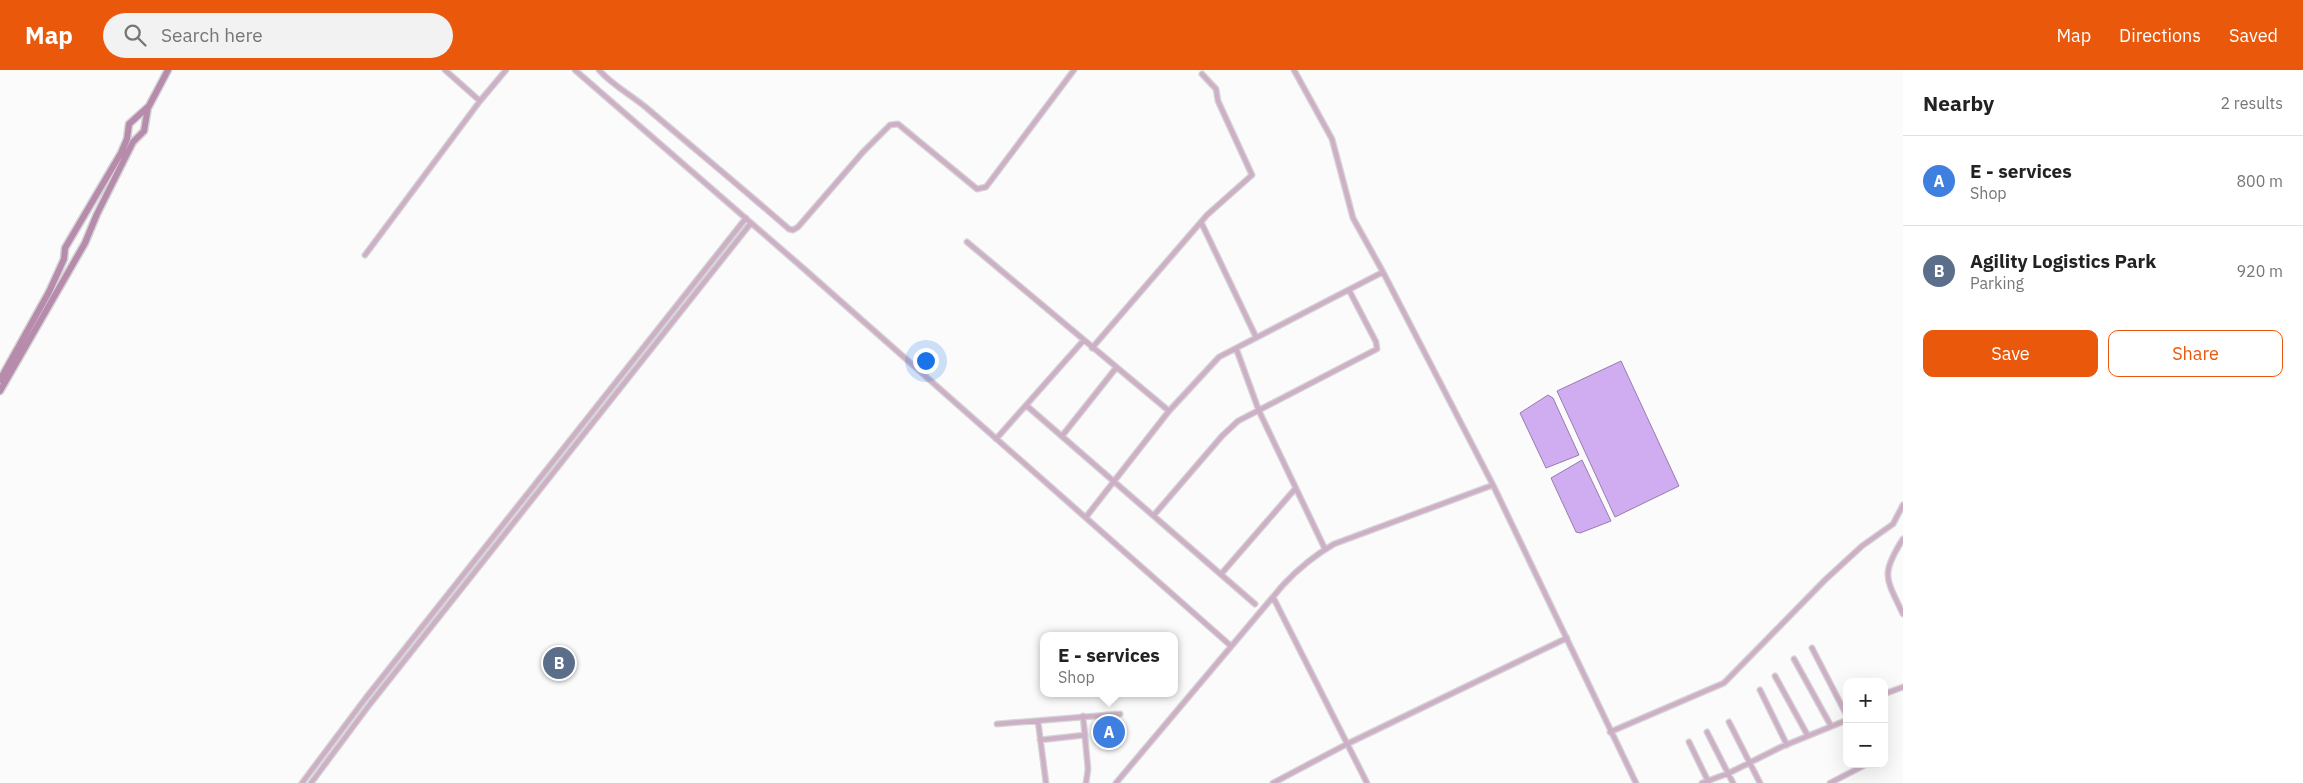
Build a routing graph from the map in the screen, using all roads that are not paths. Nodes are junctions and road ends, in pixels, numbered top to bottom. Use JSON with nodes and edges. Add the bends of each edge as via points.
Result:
{"nodes":[{"id":1,"x":168,"y":70,"type":"edge"},
{"id":2,"x":445,"y":70,"type":"edge"},
{"id":3,"x":506,"y":70,"type":"edge"},
{"id":4,"x":575,"y":70,"type":"edge"},
{"id":5,"x":599,"y":70,"type":"edge"},
{"id":6,"x":1074,"y":70,"type":"edge"},
{"id":7,"x":1294,"y":70,"type":"edge"},
{"id":8,"x":1202,"y":74,"type":"dead end"},
{"id":9,"x":480,"y":101,"type":"junction"},
{"id":10,"x":149,"y":106,"type":"junction"},
{"id":11,"x":134,"y":120,"type":"junction"},
{"id":12,"x":145,"y":128,"type":"junction"},
{"id":13,"x":128,"y":129,"type":"junction"},
{"id":14,"x":140,"y":136,"type":"junction"},
{"id":15,"x":83,"y":214,"type":"junction"},
{"id":16,"x":95,"y":218,"type":"junction"},
{"id":17,"x":746,"y":218,"type":"junction"},
{"id":18,"x":1201,"y":222,"type":"junction"},
{"id":19,"x":751,"y":223,"type":"junction"},
{"id":20,"x":967,"y":242,"type":"dead end"},
{"id":21,"x":64,"y":251,"type":"junction"},
{"id":22,"x":366,"y":255,"type":"dead end"},
{"id":23,"x":75,"y":258,"type":"junction"},
{"id":24,"x":1383,"y":272,"type":"junction"},
{"id":25,"x":1349,"y":290,"type":"junction"},
{"id":26,"x":1256,"y":337,"type":"junction"},
{"id":27,"x":1083,"y":341,"type":"junction"},
{"id":28,"x":1092,"y":348,"type":"junction"},
{"id":29,"x":1236,"y":348,"type":"junction"},
{"id":30,"x":1116,"y":368,"type":"junction"},
{"id":31,"x":0,"y":380,"type":"edge"},
{"id":32,"x":0,"y":391,"type":"edge"},
{"id":33,"x":1027,"y":406,"type":"junction"},
{"id":34,"x":1169,"y":411,"type":"junction"},
{"id":35,"x":1259,"y":411,"type":"junction"},
{"id":36,"x":1062,"y":436,"type":"junction"},
{"id":37,"x":996,"y":440,"type":"junction"},
{"id":38,"x":1113,"y":481,"type":"junction"},
{"id":39,"x":1493,"y":485,"type":"junction"},
{"id":40,"x":1295,"y":489,"type":"junction"},
{"id":41,"x":1903,"y":505,"type":"edge"},
{"id":42,"x":1154,"y":515,"type":"junction"},
{"id":43,"x":1086,"y":518,"type":"junction"},
{"id":44,"x":1903,"y":539,"type":"edge"},
{"id":45,"x":1325,"y":550,"type":"junction"},
{"id":46,"x":1222,"y":573,"type":"junction"},
{"id":47,"x":1273,"y":598,"type":"junction"},
{"id":48,"x":1255,"y":604,"type":"dead end"},
{"id":49,"x":1903,"y":614,"type":"edge"},
{"id":50,"x":1567,"y":638,"type":"junction"},
{"id":51,"x":1231,"y":646,"type":"junction"},
{"id":52,"x":1812,"y":648,"type":"dead end"},
{"id":53,"x":1794,"y":659,"type":"dead end"},
{"id":54,"x":1775,"y":676,"type":"dead end"},
{"id":55,"x":1903,"y":687,"type":"edge"},
{"id":56,"x":1760,"y":690,"type":"dead end"},
{"id":57,"x":1888,"y":693,"type":"edge"},
{"id":58,"x":1843,"y":710,"type":"edge"},
{"id":59,"x":1083,"y":716,"type":"junction"},
{"id":60,"x":1843,"y":720,"type":"edge"},
{"id":61,"x":1038,"y":721,"type":"junction"},
{"id":62,"x":1730,"y":722,"type":"dead end"},
{"id":63,"x":997,"y":724,"type":"dead end"},
{"id":64,"x":1831,"y":726,"type":"junction"},
{"id":65,"x":1610,"y":732,"type":"junction"},
{"id":66,"x":1707,"y":732,"type":"dead end"},
{"id":67,"x":1084,"y":735,"type":"junction"},
{"id":68,"x":1119,"y":736,"type":"dead end"},
{"id":69,"x":1808,"y":736,"type":"junction"},
{"id":70,"x":1040,"y":740,"type":"junction"},
{"id":71,"x":1689,"y":742,"type":"dead end"},
{"id":72,"x":1347,"y":744,"type":"junction"},
{"id":73,"x":1786,"y":745,"type":"junction"},
{"id":74,"x":1750,"y":764,"type":"junction"},
{"id":75,"x":1859,"y":768,"type":"edge"},
{"id":76,"x":1728,"y":773,"type":"junction"},
{"id":77,"x":1708,"y":782,"type":"edge"},
{"id":78,"x":302,"y":783,"type":"edge"},
{"id":79,"x":311,"y":783,"type":"edge"},
{"id":80,"x":1046,"y":783,"type":"edge"},
{"id":81,"x":1086,"y":783,"type":"edge"},
{"id":82,"x":1116,"y":783,"type":"edge"},
{"id":83,"x":1273,"y":783,"type":"edge"},
{"id":84,"x":1367,"y":783,"type":"edge"},
{"id":85,"x":1636,"y":783,"type":"edge"},
{"id":86,"x":1702,"y":783,"type":"edge"},
{"id":87,"x":1733,"y":783,"type":"edge"},
{"id":88,"x":1760,"y":783,"type":"edge"},
{"id":89,"x":1830,"y":783,"type":"edge"}],
"edges":[{"from":1,"to":10,"type":"main road"},
{"from":2,"to":9,"type":"street"},
{"from":3,"to":9,"type":"street"},
{"from":4,"to":17,"type":"street"},
{"from":5,"to":6,"type":"street","via":[[793,230],[863,152],[894,124],[977,189],[986,188]]},
{"from":7,"to":24,"type":"street","via":[[1332,139],[1353,218]]},
{"from":8,"to":18,"type":"street","via":[[1216,89],[1252,175]]},
{"from":9,"to":22,"type":"street"},
{"from":10,"to":11,"type":"main road"},
{"from":10,"to":12,"type":"main road"},
{"from":11,"to":12,"type":"main road","via":[[142,122]]},
{"from":11,"to":13,"type":"main road"},
{"from":12,"to":14,"type":"main road"},
{"from":13,"to":14,"type":"main road","via":[[135,136]]},
{"from":13,"to":15,"type":"main road","via":[[120,153],[91,207]]},
{"from":14,"to":16,"type":"main road","via":[[133,142]]},
{"from":15,"to":16,"type":"main road","via":[[90,212]]},
{"from":15,"to":21,"type":"main road"},
{"from":16,"to":23,"type":"main road"},
{"from":17,"to":19,"type":"street"},
{"from":17,"to":78,"type":"street"},
{"from":18,"to":26,"type":"street"},
{"from":18,"to":28,"type":"street"},
{"from":19,"to":37,"type":"street"},
{"from":19,"to":79,"type":"street"},
{"from":20,"to":27,"type":"street"},
{"from":21,"to":23,"type":"main road","via":[[69,258]]},
{"from":21,"to":31,"type":"main road","via":[[64,259],[49,292]]},
{"from":23,"to":32,"type":"main road"},
{"from":24,"to":25,"type":"street"},
{"from":24,"to":39,"type":"street"},
{"from":25,"to":26,"type":"street"},
{"from":25,"to":35,"type":"street","via":[[1377,349]]},
{"from":26,"to":29,"type":"street"},
{"from":27,"to":28,"type":"street"},
{"from":27,"to":33,"type":"street"},
{"from":28,"to":30,"type":"street"},
{"from":29,"to":34,"type":"street","via":[[1219,357]]},
{"from":29,"to":35,"type":"street"},
{"from":30,"to":34,"type":"street"},
{"from":30,"to":36,"type":"street"},
{"from":33,"to":36,"type":"street"},
{"from":33,"to":37,"type":"street"},
{"from":34,"to":38,"type":"street"},
{"from":35,"to":40,"type":"street"},
{"from":35,"to":42,"type":"street","via":[[1238,421],[1222,436]]},
{"from":36,"to":38,"type":"street"},
{"from":37,"to":43,"type":"street"},
{"from":38,"to":42,"type":"street"},
{"from":38,"to":43,"type":"street"},
{"from":39,"to":45,"type":"street"},
{"from":39,"to":50,"type":"street"},
{"from":40,"to":45,"type":"street"},
{"from":40,"to":46,"type":"street"},
{"from":41,"to":65,"type":"street","via":[[1893,524],[1862,546],[1825,580],[1724,683]]},
{"from":42,"to":46,"type":"street"},
{"from":43,"to":51,"type":"street"},
{"from":44,"to":49,"type":"street","via":[[1889,563],[1886,578]]},
{"from":45,"to":47,"type":"street","via":[[1296,572]]},
{"from":46,"to":48,"type":"street"},
{"from":47,"to":51,"type":"street"},
{"from":47,"to":72,"type":"street"},
{"from":50,"to":65,"type":"street"},
{"from":50,"to":72,"type":"street"},
{"from":51,"to":82,"type":"street"},
{"from":52,"to":58,"type":"street"},
{"from":53,"to":64,"type":"street"},
{"from":54,"to":69,"type":"street"},
{"from":55,"to":57,"type":"street"},
{"from":56,"to":73,"type":"street"},
{"from":59,"to":61,"type":"street"},
{"from":59,"to":67,"type":"street"},
{"from":59,"to":68,"type":"street","via":[[1118,714]]},
{"from":60,"to":64,"type":"street"},
{"from":61,"to":63,"type":"street"},
{"from":61,"to":70,"type":"street"},
{"from":62,"to":74,"type":"street"},
{"from":64,"to":69,"type":"street"},
{"from":65,"to":85,"type":"street"},
{"from":66,"to":76,"type":"street"},
{"from":67,"to":70,"type":"street"},
{"from":67,"to":81,"type":"street","via":[[1088,769]]},
{"from":69,"to":73,"type":"street"},
{"from":70,"to":80,"type":"street"},
{"from":71,"to":77,"type":"street"},
{"from":72,"to":83,"type":"street"},
{"from":72,"to":84,"type":"street"},
{"from":73,"to":74,"type":"street"},
{"from":74,"to":76,"type":"street"},
{"from":74,"to":88,"type":"street"},
{"from":75,"to":89,"type":"street"},
{"from":76,"to":77,"type":"street"},
{"from":76,"to":87,"type":"street"},
{"from":77,"to":86,"type":"street"}]}
